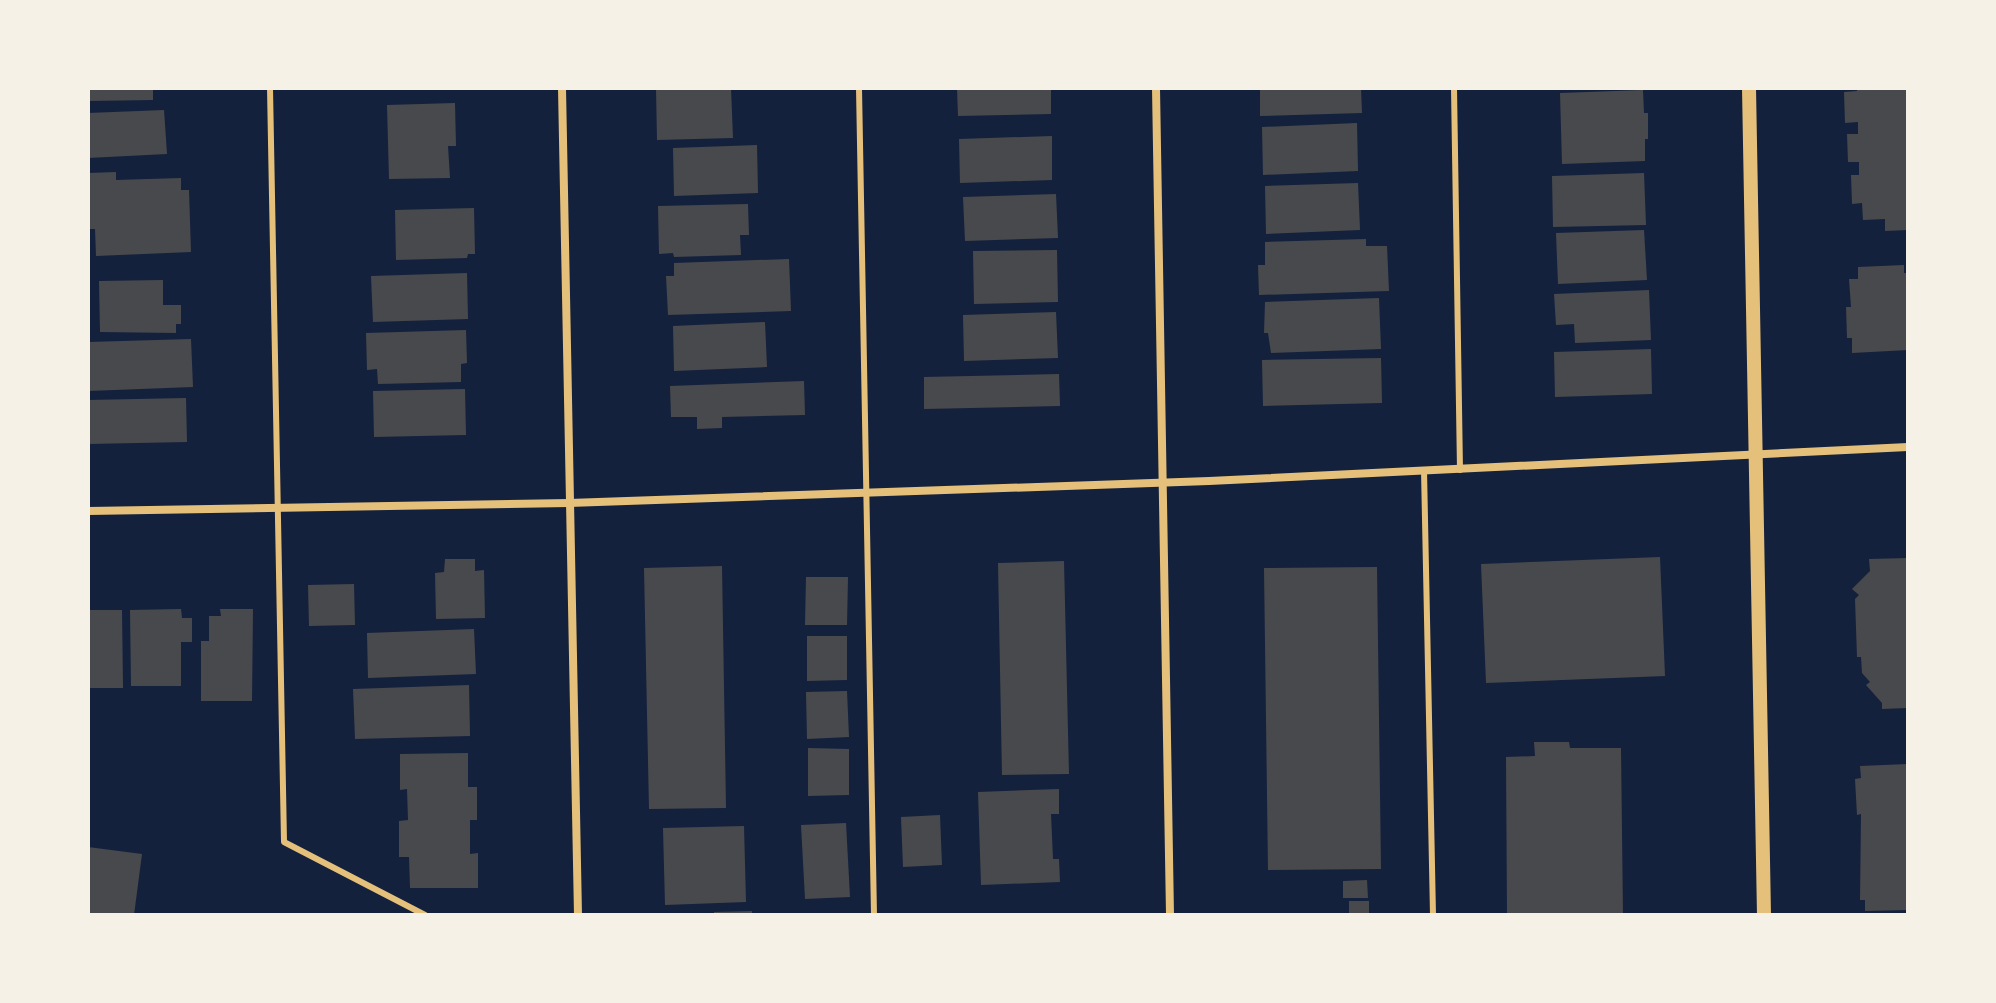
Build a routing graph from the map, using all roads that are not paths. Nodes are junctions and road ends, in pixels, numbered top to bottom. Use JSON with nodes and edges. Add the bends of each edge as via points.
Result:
{"nodes":[{"id":1,"x":270,"y":88,"type":"edge"},
{"id":2,"x":562,"y":88,"type":"edge"},
{"id":3,"x":859,"y":88,"type":"edge"},
{"id":4,"x":1156,"y":88,"type":"edge"},
{"id":5,"x":1454,"y":88,"type":"edge"},
{"id":6,"x":1749,"y":88,"type":"edge"},
{"id":7,"x":1908,"y":447,"type":"edge"},
{"id":8,"x":1757,"y":453,"type":"junction"},
{"id":9,"x":1424,"y":470,"type":"junction"},
{"id":10,"x":1460,"y":470,"type":"junction"},
{"id":11,"x":1162,"y":482,"type":"junction"},
{"id":12,"x":865,"y":492,"type":"junction"},
{"id":13,"x":569,"y":503,"type":"junction"},
{"id":14,"x":277,"y":507,"type":"junction"},
{"id":15,"x":88,"y":511,"type":"edge"},
{"id":16,"x":425,"y":915,"type":"edge"},
{"id":17,"x":578,"y":915,"type":"edge"},
{"id":18,"x":874,"y":915,"type":"edge"},
{"id":19,"x":1170,"y":915,"type":"edge"},
{"id":20,"x":1433,"y":915,"type":"edge"},
{"id":21,"x":1764,"y":915,"type":"edge"}],
"edges":[{"from":1,"to":14,"type":"lane"},
{"from":2,"to":13,"type":"street"},
{"from":3,"to":12,"type":"lane"},
{"from":4,"to":11,"type":"street"},
{"from":5,"to":10,"type":"lane"},
{"from":6,"to":8,"type":"street"},
{"from":7,"to":8,"type":"street"},
{"from":8,"to":10,"type":"street"},
{"from":8,"to":21,"type":"street"},
{"from":9,"to":10,"type":"street"},
{"from":9,"to":11,"type":"street"},
{"from":9,"to":20,"type":"lane"},
{"from":11,"to":12,"type":"street"},
{"from":11,"to":19,"type":"street"},
{"from":12,"to":13,"type":"street"},
{"from":12,"to":18,"type":"lane"},
{"from":13,"to":14,"type":"street"},
{"from":13,"to":17,"type":"street"},
{"from":14,"to":15,"type":"street"},
{"from":14,"to":16,"type":"lane","via":[[284,842]]}]}
